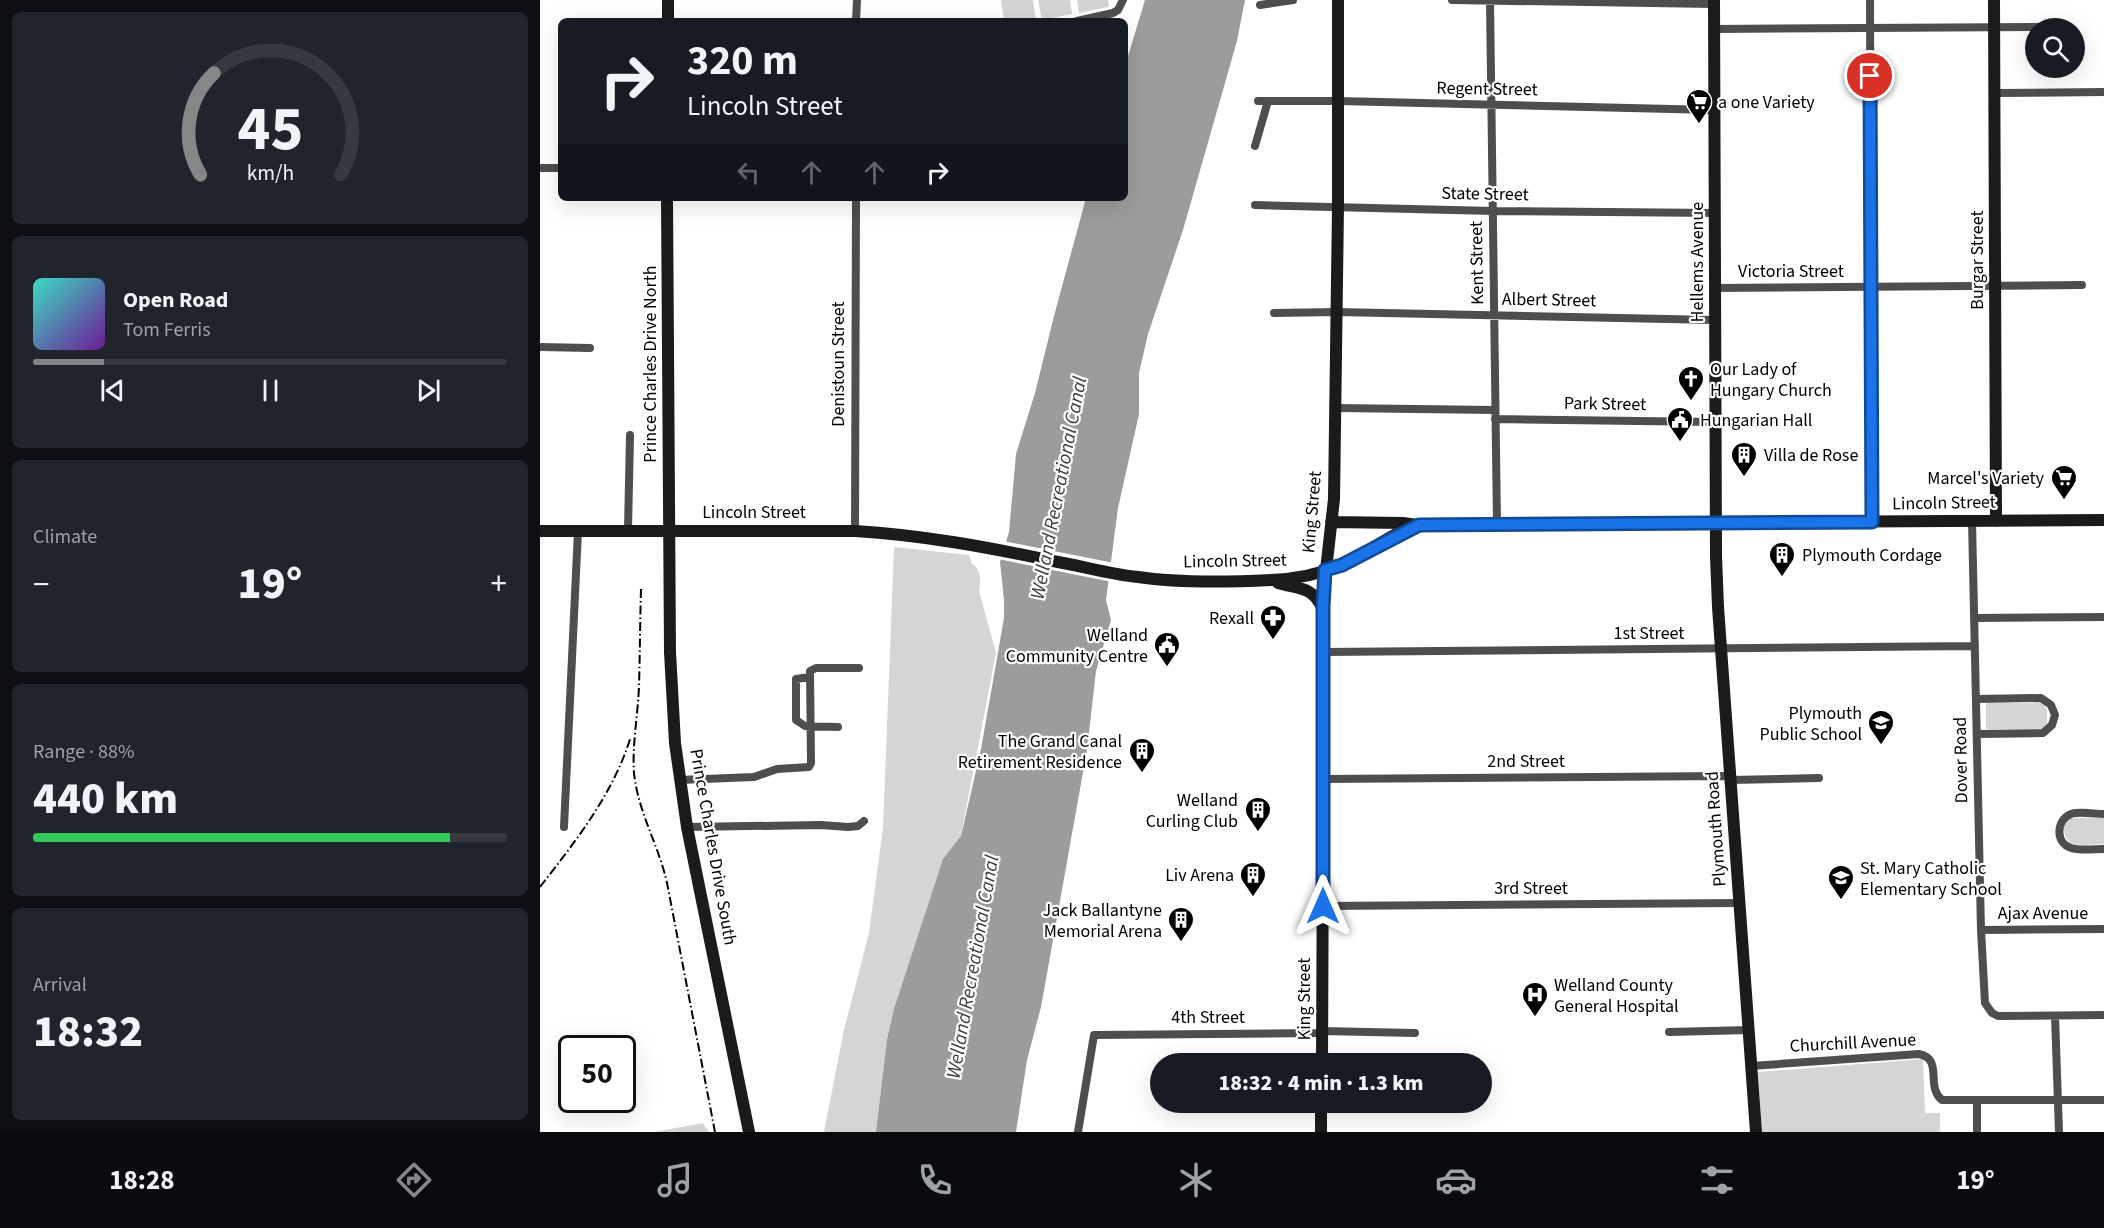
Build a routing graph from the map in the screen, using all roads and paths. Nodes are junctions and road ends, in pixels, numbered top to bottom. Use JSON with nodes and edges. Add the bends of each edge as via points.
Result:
{"nodes":[{"id":1,"x":668,"y":0,"type":"edge"},
{"id":2,"x":857,"y":0,"type":"edge"},
{"id":3,"x":1123,"y":0,"type":"edge"},
{"id":4,"x":1293,"y":0,"type":"edge"},
{"id":5,"x":1338,"y":0,"type":"edge"},
{"id":6,"x":1452,"y":0,"type":"edge"},
{"id":7,"x":1870,"y":0,"type":"edge"},
{"id":8,"x":1994,"y":0,"type":"edge"},
{"id":9,"x":1491,"y":1,"type":"edge"},
{"id":10,"x":1714,"y":2,"type":"edge"},
{"id":11,"x":1260,"y":5,"type":"dead end"},
{"id":12,"x":668,"y":18,"type":"edge"},
{"id":13,"x":856,"y":18,"type":"edge"},
{"id":14,"x":1090,"y":18,"type":"edge"},
{"id":15,"x":2025,"y":27,"type":"edge"},
{"id":16,"x":1994,"y":28,"type":"junction"},
{"id":17,"x":1714,"y":29,"type":"junction"},
{"id":18,"x":1870,"y":29,"type":"junction"},
{"id":19,"x":2104,"y":92,"type":"edge"},
{"id":20,"x":1995,"y":93,"type":"junction"},
{"id":21,"x":1339,"y":101,"type":"junction"},
{"id":22,"x":1492,"y":106,"type":"junction"},
{"id":23,"x":1714,"y":110,"type":"junction"},
{"id":24,"x":1255,"y":146,"type":"dead end"},
{"id":25,"x":540,"y":168,"type":"edge"},
{"id":26,"x":558,"y":168,"type":"edge"},
{"id":27,"x":667,"y":201,"type":"edge"},
{"id":28,"x":855,"y":201,"type":"edge"},
{"id":29,"x":1255,"y":205,"type":"dead end"},
{"id":30,"x":1338,"y":207,"type":"junction"},
{"id":31,"x":1493,"y":211,"type":"junction"},
{"id":32,"x":1715,"y":213,"type":"junction"},
{"id":33,"x":1995,"y":285,"type":"junction"},
{"id":34,"x":2082,"y":285,"type":"dead end"},
{"id":35,"x":1870,"y":287,"type":"junction"},
{"id":36,"x":1715,"y":288,"type":"junction"},
{"id":37,"x":1337,"y":312,"type":"junction"},
{"id":38,"x":1274,"y":314,"type":"dead end"},
{"id":39,"x":1494,"y":316,"type":"junction"},
{"id":40,"x":1715,"y":320,"type":"junction"},
{"id":41,"x":540,"y":347,"type":"edge"},
{"id":42,"x":590,"y":348,"type":"dead end"},
{"id":43,"x":1335,"y":408,"type":"junction"},
{"id":44,"x":1495,"y":414,"type":"junction"},
{"id":45,"x":1715,"y":422,"type":"junction"},
{"id":46,"x":630,"y":435,"type":"dead end"},
{"id":47,"x":2104,"y":520,"type":"edge"},
{"id":48,"x":1972,"y":521,"type":"junction"},
{"id":49,"x":1996,"y":521,"type":"junction"},
{"id":50,"x":1331,"y":522,"type":"junction"},
{"id":51,"x":1872,"y":522,"type":"junction"},
{"id":52,"x":1716,"y":523,"type":"junction"},
{"id":53,"x":1497,"y":524,"type":"junction"},
{"id":54,"x":1419,"y":525,"type":"junction"},
{"id":55,"x":628,"y":530,"type":"junction"},
{"id":56,"x":669,"y":530,"type":"junction"},
{"id":57,"x":540,"y":531,"type":"edge"},
{"id":58,"x":578,"y":531,"type":"junction"},
{"id":59,"x":855,"y":531,"type":"junction"},
{"id":60,"x":1325,"y":570,"type":"junction"},
{"id":61,"x":1270,"y":580,"type":"junction"},
{"id":62,"x":1323,"y":612,"type":"junction"},
{"id":63,"x":2104,"y":617,"type":"edge"},
{"id":64,"x":1974,"y":618,"type":"junction"},
{"id":65,"x":1974,"y":646,"type":"junction"},
{"id":66,"x":1721,"y":649,"type":"junction"},
{"id":67,"x":1323,"y":652,"type":"junction"},
{"id":68,"x":859,"y":668,"type":"dead end"},
{"id":69,"x":810,"y":677,"type":"junction"},
{"id":70,"x":1976,"y":699,"type":"junction"},
{"id":71,"x":810,"y":727,"type":"junction"},
{"id":72,"x":838,"y":727,"type":"dead end"},
{"id":73,"x":1977,"y":734,"type":"junction"},
{"id":74,"x":1730,"y":778,"type":"junction"},
{"id":75,"x":1819,"y":778,"type":"dead end"},
{"id":76,"x":1323,"y":779,"type":"junction"},
{"id":77,"x":679,"y":780,"type":"junction"},
{"id":78,"x":2104,"y":814,"type":"edge"},
{"id":79,"x":864,"y":821,"type":"dead end"},
{"id":80,"x":564,"y":827,"type":"dead end"},
{"id":81,"x":687,"y":827,"type":"junction"},
{"id":82,"x":2104,"y":849,"type":"edge"},
{"id":83,"x":1739,"y":903,"type":"junction"},
{"id":84,"x":1323,"y":906,"type":"junction"},
{"id":85,"x":2104,"y":929,"type":"edge"},
{"id":86,"x":1981,"y":930,"type":"junction"},
{"id":87,"x":2104,"y":1015,"type":"edge"},
{"id":88,"x":2055,"y":1016,"type":"junction"},
{"id":89,"x":1749,"y":1030,"type":"junction"},
{"id":90,"x":1322,"y":1032,"type":"junction"},
{"id":91,"x":1669,"y":1032,"type":"dead end"},
{"id":92,"x":1415,"y":1033,"type":"dead end"},
{"id":93,"x":1322,"y":1053,"type":"edge"},
{"id":94,"x":1751,"y":1066,"type":"junction"},
{"id":95,"x":2104,"y":1100,"type":"edge"},
{"id":96,"x":1977,"y":1101,"type":"junction"},
{"id":97,"x":2058,"y":1101,"type":"junction"},
{"id":98,"x":1322,"y":1113,"type":"edge"},
{"id":99,"x":749,"y":1132,"type":"edge"},
{"id":100,"x":1078,"y":1132,"type":"edge"},
{"id":101,"x":1321,"y":1132,"type":"edge"},
{"id":102,"x":1756,"y":1132,"type":"edge"},
{"id":103,"x":1977,"y":1132,"type":"edge"},
{"id":104,"x":2059,"y":1132,"type":"edge"}],
"edges":[{"from":1,"to":12,"type":"main road"},
{"from":2,"to":13,"type":"street"},
{"from":3,"to":14,"type":"street","via":[[1113,13]]},
{"from":4,"to":11,"type":"street"},
{"from":5,"to":21,"type":"main road","name":"King Street"},
{"from":6,"to":9,"type":"street"},
{"from":7,"to":18,"type":"street"},
{"from":8,"to":16,"type":"main road","name":"Burgar Street"},
{"from":9,"to":10,"type":"street"},
{"from":9,"to":22,"type":"street","name":"Kent Street"},
{"from":10,"to":17,"type":"main road","name":"Hellems Avenue"},
{"from":15,"to":16,"type":"street"},
{"from":16,"to":18,"type":"street"},
{"from":16,"to":20,"type":"main road","name":"Burgar Street"},
{"from":17,"to":18,"type":"street"},
{"from":17,"to":23,"type":"main road","name":"Hellems Avenue"},
{"from":18,"to":35,"type":"street"},
{"from":19,"to":20,"type":"street"},
{"from":20,"to":33,"type":"main road","name":"Burgar Street"},
{"from":21,"to":22,"type":"street","name":"Regent Street"},
{"from":21,"to":24,"type":"street","name":"Regent Street","via":[[1263,101]]},
{"from":21,"to":30,"type":"main road","name":"King Street"},
{"from":22,"to":23,"type":"street","name":"Regent Street"},
{"from":22,"to":31,"type":"street","name":"Kent Street"},
{"from":23,"to":32,"type":"main road","name":"Hellems Avenue"},
{"from":25,"to":26,"type":"street"},
{"from":27,"to":56,"type":"main road","name":"Prince Charles Drive North"},
{"from":28,"to":59,"type":"street","name":"Denistoun Street"},
{"from":29,"to":30,"type":"street","name":"State Street"},
{"from":30,"to":31,"type":"street","name":"State Street"},
{"from":30,"to":37,"type":"main road","name":"King Street"},
{"from":31,"to":32,"type":"street","name":"State Street"},
{"from":31,"to":39,"type":"street","name":"Kent Street"},
{"from":32,"to":36,"type":"main road","name":"Hellems Avenue"},
{"from":33,"to":34,"type":"street","name":"Victoria Street"},
{"from":33,"to":35,"type":"street","name":"Victoria Street"},
{"from":33,"to":49,"type":"main road","name":"Burgar Street"},
{"from":35,"to":36,"type":"street","name":"Victoria Street"},
{"from":35,"to":51,"type":"street"},
{"from":36,"to":40,"type":"main road","name":"Hellems Avenue"},
{"from":37,"to":38,"type":"street","name":"Albert Street"},
{"from":37,"to":39,"type":"street","name":"Albert Street"},
{"from":37,"to":43,"type":"main road","name":"King Street"},
{"from":39,"to":40,"type":"street","name":"Albert Street"},
{"from":39,"to":44,"type":"street","name":"Kent Street"},
{"from":40,"to":45,"type":"main road","name":"Hellems Avenue"},
{"from":41,"to":42,"type":"street"},
{"from":43,"to":44,"type":"street","name":"Park Street"},
{"from":43,"to":50,"type":"main road","name":"King Street"},
{"from":44,"to":45,"type":"street","name":"Park Street"},
{"from":44,"to":53,"type":"street","name":"Kent Street"},
{"from":45,"to":52,"type":"main road","name":"Hellems Avenue"},
{"from":46,"to":55,"type":"street"},
{"from":47,"to":49,"type":"main road","name":"Lincoln Street"},
{"from":48,"to":49,"type":"main road","name":"Lincoln Street"},
{"from":48,"to":51,"type":"main road","name":"Lincoln Street"},
{"from":48,"to":64,"type":"street","name":"Dover Road"},
{"from":50,"to":54,"type":"main road"},
{"from":50,"to":60,"type":"main road","name":"King Street"},
{"from":51,"to":52,"type":"main road","name":"Lincoln Street"},
{"from":52,"to":53,"type":"main road","name":"Lincoln Street"},
{"from":52,"to":66,"type":"main road","name":"Plymouth Road"},
{"from":53,"to":54,"type":"main road","name":"Lincoln Street"},
{"from":54,"to":60,"type":"main road","name":"Lincoln Street"},
{"from":55,"to":56,"type":"main road","name":"Lincoln Street"},
{"from":55,"to":58,"type":"main road","name":"Lincoln Street"},
{"from":56,"to":59,"type":"main road","name":"Lincoln Street"},
{"from":56,"to":77,"type":"main road","name":"Prince Charles Drive South","via":[[670,662]]},
{"from":57,"to":58,"type":"main road","name":"Lincoln Street"},
{"from":58,"to":80,"type":"street"},
{"from":59,"to":61,"type":"main road","name":"Lincoln Street","via":[[926,537],[1121,574],[1172,580]]},
{"from":60,"to":61,"type":"main road","name":"Lincoln Street"},
{"from":60,"to":62,"type":"main road","name":"King Street"},
{"from":61,"to":62,"type":"main road","via":[[1308,590],[1317,597]]},
{"from":62,"to":67,"type":"main road","name":"King Street"},
{"from":63,"to":64,"type":"street"},
{"from":64,"to":65,"type":"street","name":"Dover Road"},
{"from":65,"to":66,"type":"street","name":"1st Street"},
{"from":65,"to":70,"type":"street","name":"Dover Road"},
{"from":66,"to":67,"type":"street","name":"1st Street"},
{"from":66,"to":74,"type":"main road","name":"Plymouth Road"},
{"from":67,"to":76,"type":"main road","name":"King Street"},
{"from":68,"to":69,"type":"street","via":[[814,669]]},
{"from":69,"to":71,"type":"street"},
{"from":69,"to":71,"type":"street","via":[[796,679],[795,715],[798,723]]},
{"from":70,"to":73,"type":"street","name":"Dover Road"},
{"from":70,"to":73,"type":"street","via":[[2041,698],[2052,705],[2055,715],[2052,726],[2043,733]]},
{"from":71,"to":72,"type":"street"},
{"from":71,"to":77,"type":"street","via":[[809,767],[777,769],[754,777]]},
{"from":73,"to":86,"type":"street","name":"Dover Road"},
{"from":74,"to":75,"type":"street","name":"2nd Street"},
{"from":74,"to":76,"type":"street","name":"2nd Street"},
{"from":74,"to":83,"type":"main road","name":"Plymouth Road"},
{"from":76,"to":84,"type":"main road","name":"King Street"},
{"from":77,"to":81,"type":"main road","name":"Prince Charles Drive South"},
{"from":78,"to":82,"type":"street","via":[[2071,814],[2059,829],[2062,841],[2071,848]]},
{"from":79,"to":81,"type":"street","via":[[848,827]]},
{"from":81,"to":99,"type":"main road","name":"Prince Charles Drive South"},
{"from":83,"to":84,"type":"street","name":"3rd Street"},
{"from":83,"to":89,"type":"main road","name":"Plymouth Road"},
{"from":84,"to":90,"type":"main road","name":"King Street"},
{"from":85,"to":86,"type":"street","name":"Ajax Avenue"},
{"from":86,"to":88,"type":"street","name":"Dover Road","via":[[1988,1009],[1998,1016]]},
{"from":87,"to":88,"type":"street"},
{"from":88,"to":97,"type":"street"},
{"from":89,"to":91,"type":"street"},
{"from":89,"to":94,"type":"main road","name":"Plymouth Road"},
{"from":90,"to":92,"type":"street","name":"4th Street"},
{"from":90,"to":93,"type":"main road","name":"King Street"},
{"from":90,"to":100,"type":"street","name":"4th Street","via":[[1094,1035]]},
{"from":94,"to":96,"type":"street","name":"Churchill Avenue","via":[[1922,1054],[1932,1060],[1935,1089],[1940,1098]]},
{"from":94,"to":102,"type":"main road","name":"Plymouth Road"},
{"from":95,"to":97,"type":"street","name":"Churchill Avenue"},
{"from":96,"to":97,"type":"street","name":"Churchill Avenue"},
{"from":96,"to":103,"type":"street"},
{"from":97,"to":104,"type":"street"},
{"from":98,"to":101,"type":"main road"}]}
